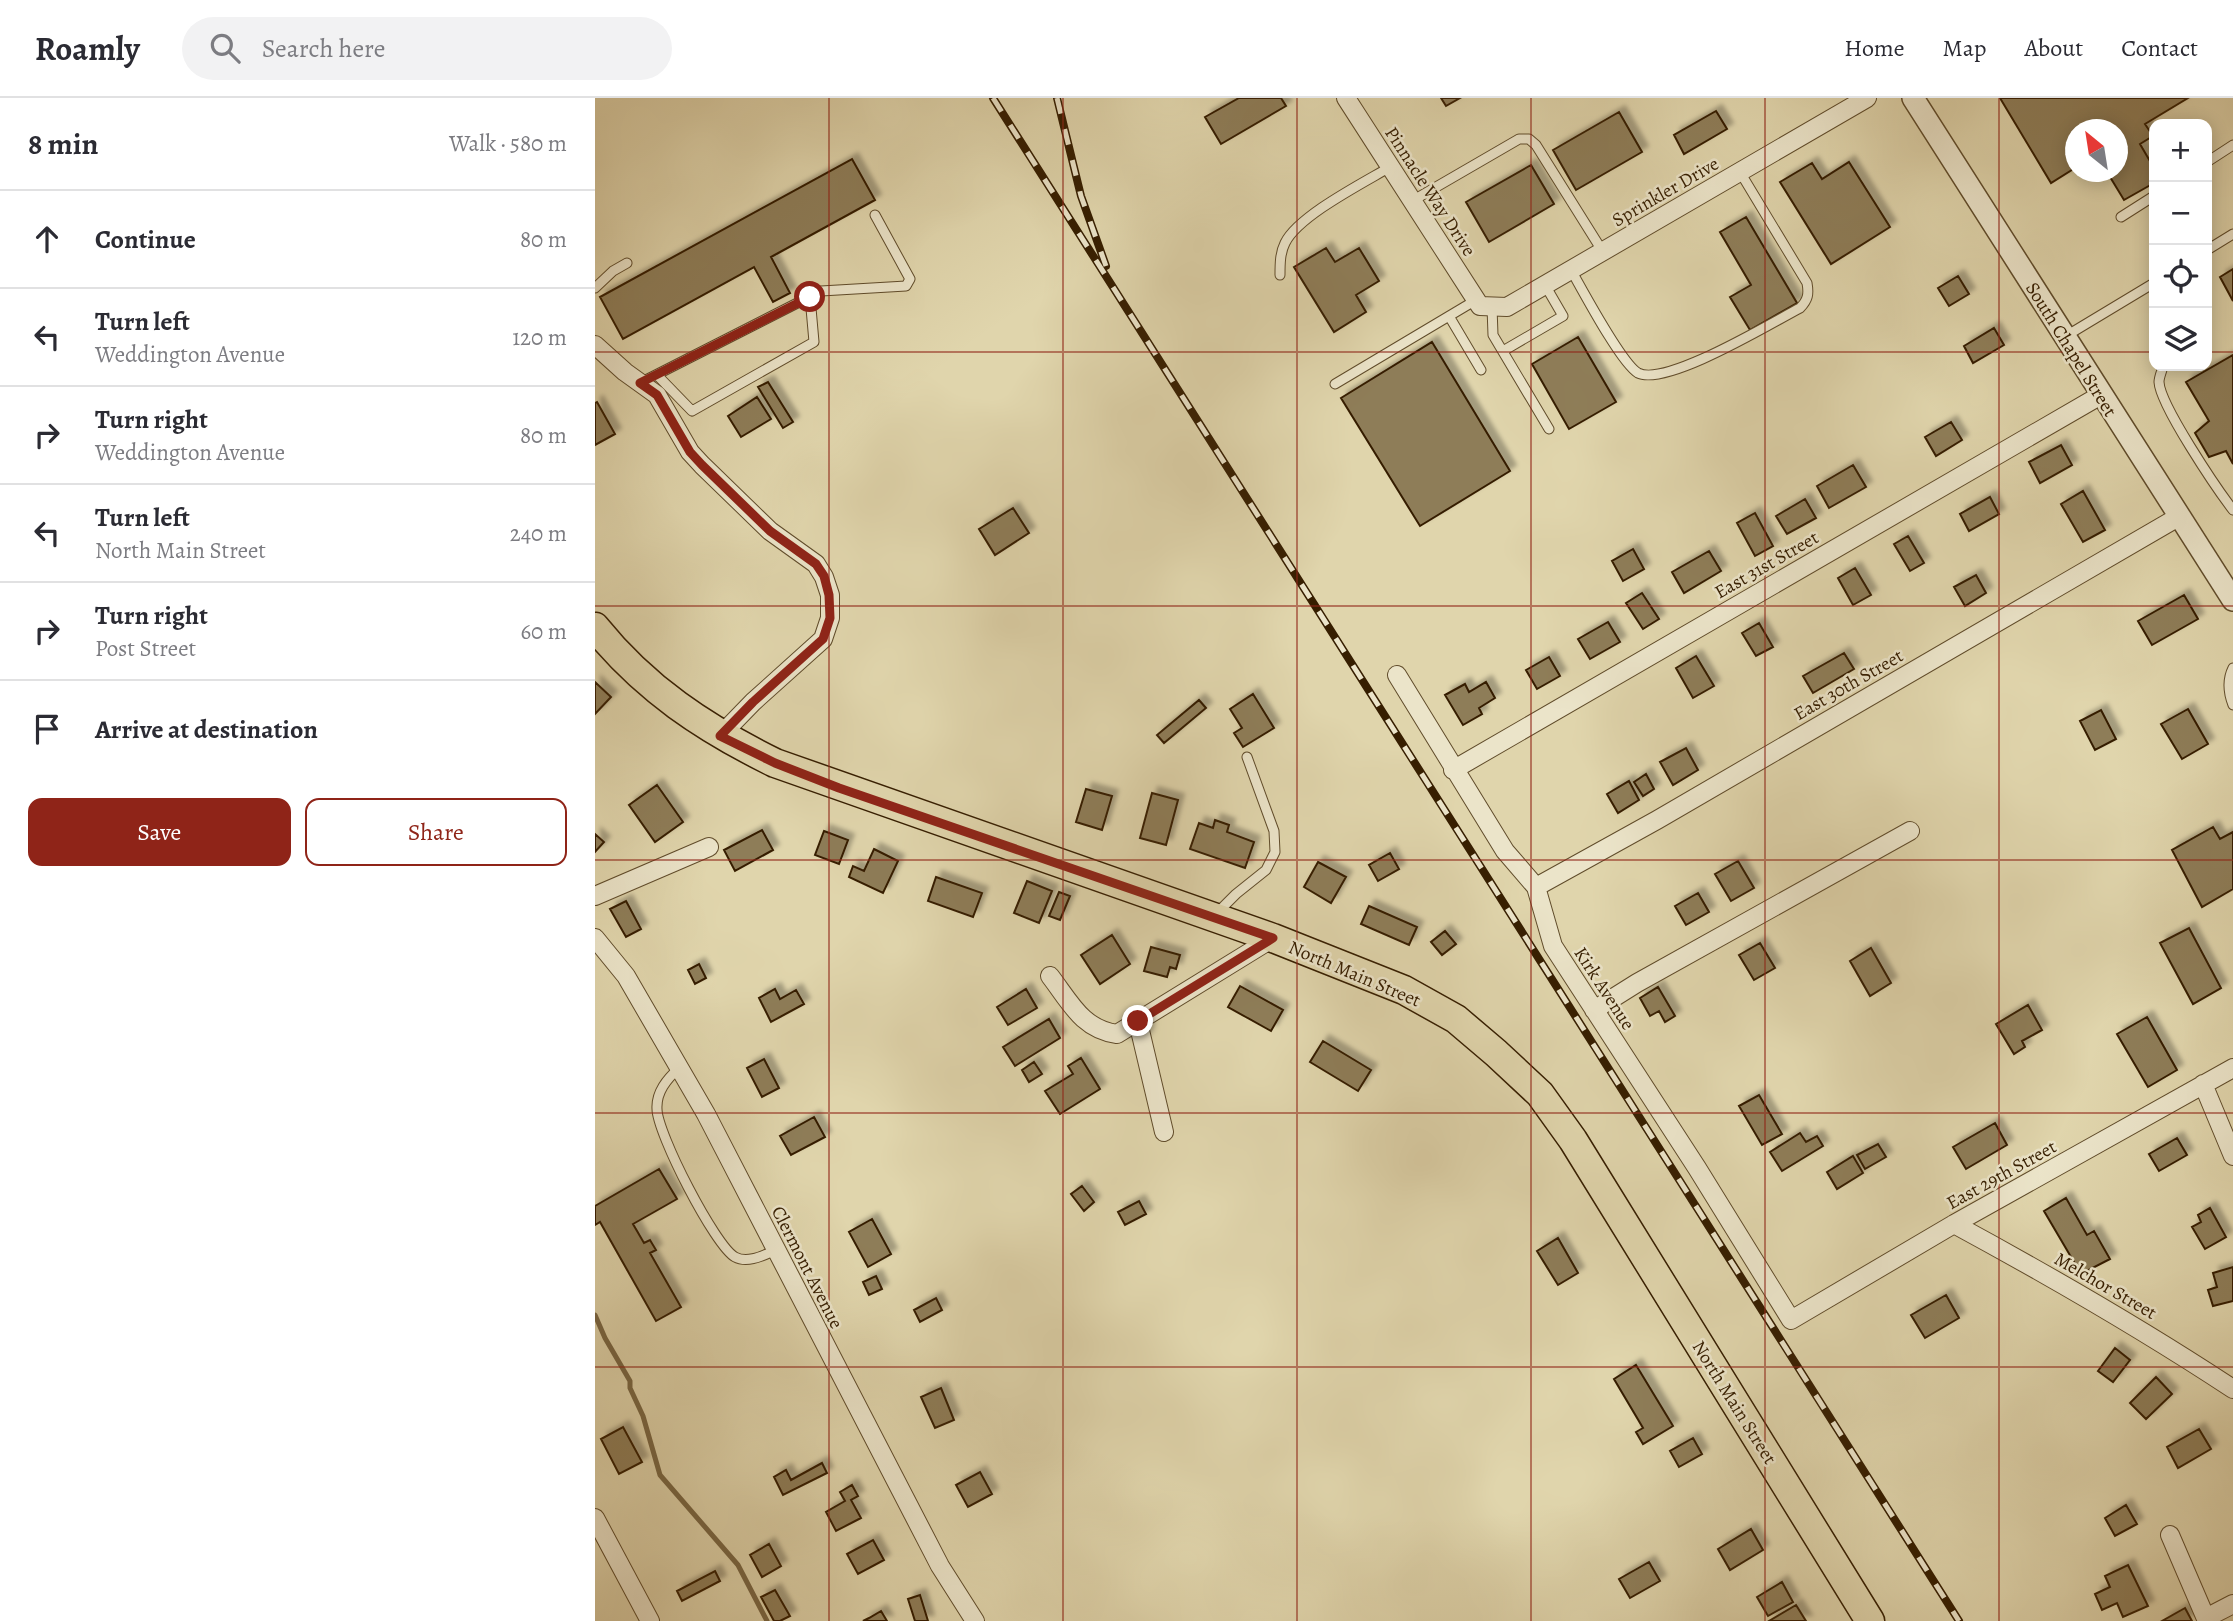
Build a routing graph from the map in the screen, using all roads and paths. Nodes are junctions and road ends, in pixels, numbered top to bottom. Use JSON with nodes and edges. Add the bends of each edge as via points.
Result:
{"nodes":[{"id":1,"x":1346,"y":98,"type":"edge"},
{"id":2,"x":1867,"y":98,"type":"edge"},
{"id":3,"x":1913,"y":98,"type":"edge"},
{"id":4,"x":2233,"y":145,"type":"edge"},
{"id":5,"x":2212,"y":159,"type":"edge"},
{"id":6,"x":1390,"y":167,"type":"junction"},
{"id":7,"x":1740,"y":172,"type":"junction"},
{"id":8,"x":2149,"y":199,"type":"edge"},
{"id":9,"x":1412,"y":201,"type":"junction"},
{"id":10,"x":875,"y":215,"type":"dead end"},
{"id":11,"x":2121,"y":217,"type":"dead end"},
{"id":12,"x":2233,"y":234,"type":"edge"},
{"id":13,"x":2212,"y":247,"type":"edge"},
{"id":14,"x":1603,"y":252,"type":"junction"},
{"id":15,"x":627,"y":263,"type":"dead end"},
{"id":16,"x":1571,"y":270,"type":"junction"},
{"id":17,"x":1280,"y":275,"type":"dead end"},
{"id":18,"x":1545,"y":285,"type":"junction"},
{"id":19,"x":2149,"y":286,"type":"edge"},
{"id":20,"x":595,"y":288,"type":"edge"},
{"id":21,"x":810,"y":297,"type":"junction"},
{"id":22,"x":1483,"y":304,"type":"junction"},
{"id":23,"x":1449,"y":316,"type":"junction"},
{"id":24,"x":2064,"y":337,"type":"junction"},
{"id":25,"x":595,"y":345,"type":"edge"},
{"id":26,"x":1503,"y":351,"type":"junction"},
{"id":27,"x":1481,"y":370,"type":"dead end"},
{"id":28,"x":2162,"y":371,"type":"edge"},
{"id":29,"x":657,"y":375,"type":"junction"},
{"id":30,"x":640,"y":383,"type":"junction"},
{"id":31,"x":1335,"y":384,"type":"dead end"},
{"id":32,"x":2101,"y":395,"type":"junction"},
{"id":33,"x":1549,"y":429,"type":"dead end"},
{"id":34,"x":2233,"y":510,"type":"edge"},
{"id":35,"x":2180,"y":516,"type":"junction"},
{"id":36,"x":2232,"y":597,"type":"edge"},
{"id":37,"x":595,"y":628,"type":"edge"},
{"id":38,"x":2233,"y":668,"type":"edge"},
{"id":39,"x":1397,"y":675,"type":"dead end"},
{"id":40,"x":2233,"y":705,"type":"edge"},
{"id":41,"x":720,"y":736,"type":"junction"},
{"id":42,"x":1247,"y":757,"type":"dead end"},
{"id":43,"x":1453,"y":770,"type":"junction"},
{"id":44,"x":1910,"y":831,"type":"dead end"},
{"id":45,"x":709,"y":847,"type":"dead end"},
{"id":46,"x":1537,"y":887,"type":"junction"},
{"id":47,"x":595,"y":896,"type":"edge"},
{"id":48,"x":1213,"y":917,"type":"junction"},
{"id":49,"x":595,"y":938,"type":"edge"},
{"id":50,"x":1273,"y":938,"type":"junction"},
{"id":51,"x":1050,"y":976,"type":"dead end"},
{"id":52,"x":1594,"y":1010,"type":"junction"},
{"id":53,"x":1138,"y":1021,"type":"junction"},
{"id":54,"x":680,"y":1068,"type":"junction"},
{"id":55,"x":2233,"y":1068,"type":"edge"},
{"id":56,"x":2203,"y":1084,"type":"junction"},
{"id":57,"x":1164,"y":1132,"type":"dead end"},
{"id":58,"x":2233,"y":1156,"type":"edge"},
{"id":59,"x":1954,"y":1224,"type":"junction"},
{"id":60,"x":776,"y":1250,"type":"junction"},
{"id":61,"x":1791,"y":1320,"type":"joint"},
{"id":62,"x":2233,"y":1389,"type":"edge"},
{"id":63,"x":595,"y":1518,"type":"edge"},
{"id":64,"x":2170,"y":1535,"type":"dead end"},
{"id":65,"x":2233,"y":1604,"type":"edge"},
{"id":66,"x":2206,"y":1620,"type":"edge"},
{"id":67,"x":650,"y":1621,"type":"edge"},
{"id":68,"x":975,"y":1621,"type":"edge"},
{"id":69,"x":1870,"y":1621,"type":"edge"}],
"edges":[{"from":1,"to":6,"type":"street","name":"Pinnacle Way Drive"},
{"from":2,"to":7,"type":"street","name":"Sprinkler Drive"},
{"from":3,"to":24,"type":"street","name":"South Chapel Street"},
{"from":4,"to":5,"type":"lane"},
{"from":6,"to":9,"type":"street","name":"Pinnacle Way Drive"},
{"from":6,"to":17,"type":"lane","via":[[1292,231],[1283,245]]},
{"from":7,"to":14,"type":"street","name":"Sprinkler Drive"},
{"from":7,"to":16,"type":"lane","via":[[1807,283],[1807,301],[1800,308],[1686,367],[1655,376],[1640,374],[1629,366]]},
{"from":8,"to":11,"type":"lane"},
{"from":9,"to":14,"type":"lane","via":[[1519,139],[1529,138]]},
{"from":9,"to":22,"type":"street","name":"Pinnacle Way Drive"},
{"from":10,"to":21,"type":"lane","via":[[909,283],[821,291]]},
{"from":12,"to":13,"type":"lane"},
{"from":14,"to":16,"type":"street","name":"Sprinkler Drive"},
{"from":15,"to":20,"type":"lane"},
{"from":16,"to":18,"type":"street","name":"Sprinkler Drive"},
{"from":18,"to":22,"type":"street","name":"Sprinkler Drive","via":[[1507,307]]},
{"from":18,"to":26,"type":"lane","via":[[1563,316]]},
{"from":19,"to":24,"type":"lane"},
{"from":21,"to":29,"type":"lane"},
{"from":21,"to":29,"type":"lane","via":[[814,342],[692,411]]},
{"from":22,"to":23,"type":"lane"},
{"from":22,"to":26,"type":"lane"},
{"from":23,"to":27,"type":"lane"},
{"from":23,"to":31,"type":"lane"},
{"from":24,"to":32,"type":"street","name":"South Chapel Street"},
{"from":25,"to":30,"type":"street"},
{"from":26,"to":33,"type":"lane"},
{"from":28,"to":34,"type":"lane","via":[[2159,383],[2166,402]]},
{"from":29,"to":30,"type":"lane"},
{"from":30,"to":41,"type":"street","via":[[657,395],[702,465],[770,531],[816,564],[829,595],[830,618],[823,639]]},
{"from":32,"to":35,"type":"street","name":"South Chapel Street"},
{"from":32,"to":43,"type":"street","name":"East 31st Street"},
{"from":35,"to":36,"type":"street","name":"South Chapel Street"},
{"from":35,"to":46,"type":"street","name":"East 30th Street"},
{"from":37,"to":41,"type":"main road","name":"North Main Street","via":[[648,682]]},
{"from":38,"to":40,"type":"lane","via":[[2229,689]]},
{"from":39,"to":43,"type":"street","name":"Kirk Avenue"},
{"from":41,"to":48,"type":"main road","name":"North Main Street","via":[[839,788]]},
{"from":42,"to":48,"type":"lane","via":[[1274,831],[1275,852],[1266,870]]},
{"from":43,"to":46,"type":"street","name":"Kirk Avenue","via":[[1505,851]]},
{"from":44,"to":52,"type":"street"},
{"from":45,"to":47,"type":"street"},
{"from":46,"to":52,"type":"street","name":"Kirk Avenue","via":[[1553,946]]},
{"from":48,"to":50,"type":"main road","name":"North Main Street"},
{"from":49,"to":54,"type":"street","name":"Clermont Avenue","via":[[626,976]]},
{"from":50,"to":53,"type":"street"},
{"from":50,"to":69,"type":"main road","name":"North Main Street","via":[[1404,990],[1456,1019],[1539,1094],[1573,1140]]},
{"from":51,"to":53,"type":"street","via":[[1087,1024],[1117,1034]]},
{"from":52,"to":61,"type":"street","name":"Kirk Avenue"},
{"from":53,"to":57,"type":"street"},
{"from":54,"to":60,"type":"street","name":"Clermont Avenue"},
{"from":54,"to":60,"type":"lane","via":[[658,1096],[659,1123],[673,1158],[734,1256],[744,1260]]},
{"from":55,"to":56,"type":"street","name":"East 29th Street"},
{"from":56,"to":58,"type":"street"},
{"from":56,"to":59,"type":"street","name":"East 29th Street"},
{"from":59,"to":61,"type":"street","name":"East 29th Street"},
{"from":59,"to":62,"type":"street","name":"Melchor Street","via":[[2060,1281]]},
{"from":60,"to":68,"type":"street","name":"Clermont Avenue","via":[[940,1566]]},
{"from":63,"to":67,"type":"street"},
{"from":64,"to":66,"type":"street"},
{"from":65,"to":66,"type":"street"}]}
